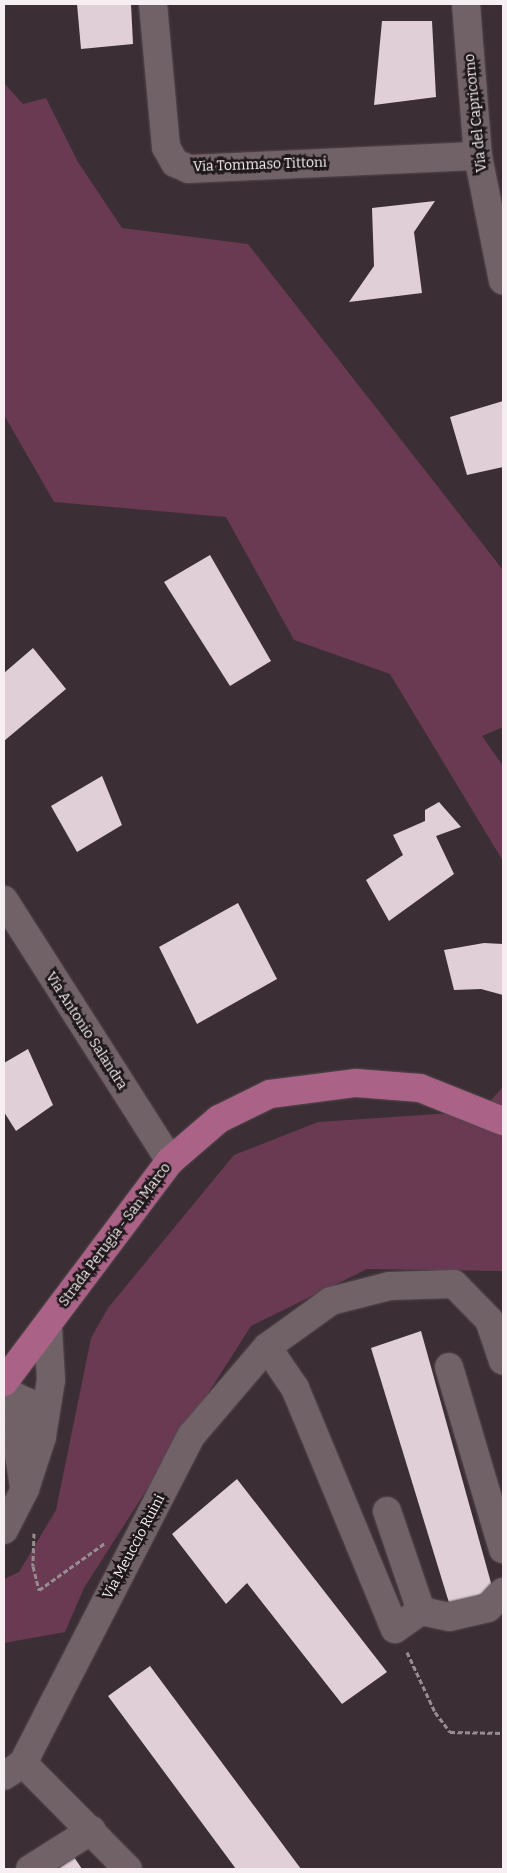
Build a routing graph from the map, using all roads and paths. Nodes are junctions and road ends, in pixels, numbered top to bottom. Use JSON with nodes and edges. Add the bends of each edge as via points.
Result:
{"nodes":[{"id":1,"x":153,"y":4,"type":"edge"},
{"id":2,"x":466,"y":4,"type":"edge"},
{"id":3,"x":478,"y":156,"type":"junction"},
{"id":4,"x":503,"y":281,"type":"edge"},
{"id":5,"x":4,"y":900,"type":"edge"},
{"id":6,"x":503,"y":1121,"type":"edge"},
{"id":7,"x":170,"y":1161,"type":"junction"},
{"id":8,"x":48,"y":1328,"type":"junction"},
{"id":9,"x":267,"y":1347,"type":"junction"},
{"id":10,"x":503,"y":1361,"type":"edge"},
{"id":11,"x":449,"y":1368,"type":"dead end"},
{"id":12,"x":4,"y":1382,"type":"edge"},
{"id":13,"x":4,"y":1391,"type":"edge"},
{"id":14,"x":4,"y":1404,"type":"edge"},
{"id":15,"x":21,"y":1442,"type":"edge"},
{"id":16,"x":387,"y":1511,"type":"dead end"},
{"id":17,"x":4,"y":1530,"type":"edge"},
{"id":18,"x":34,"y":1532,"type":"dead end"},
{"id":19,"x":136,"y":1545,"type":"junction"},
{"id":20,"x":503,"y":1549,"type":"edge"},
{"id":21,"x":503,"y":1592,"type":"edge"},
{"id":22,"x":421,"y":1611,"type":"junction"},
{"id":23,"x":395,"y":1629,"type":"junction"},
{"id":24,"x":503,"y":1733,"type":"edge"},
{"id":25,"x":13,"y":1770,"type":"edge"},
{"id":26,"x":92,"y":1830,"type":"junction"},
{"id":27,"x":30,"y":1869,"type":"edge"},
{"id":28,"x":128,"y":1869,"type":"edge"}],
"edges":[{"from":1,"to":3,"type":"street","name":"Via Tommaso Tittoni","via":[[166,146],[176,163],[189,169]]},
{"from":2,"to":3,"type":"street","name":"Via del Capricorno"},
{"from":3,"to":4,"type":"street","name":"Via del Capricorno"},
{"from":5,"to":7,"type":"street","name":"Via Antonio Salandra"},
{"from":6,"to":7,"type":"main road","name":"Strada Perugia - San Marco","via":[[420,1088],[356,1083],[305,1087],[270,1094],[219,1119]]},
{"from":7,"to":8,"type":"main road","name":"Strada Perugia - San Marco"},
{"from":8,"to":12,"type":"main road","name":"Strada Perugia - San Marco"},
{"from":8,"to":15,"type":"street","via":[[52,1362],[50,1405]]},
{"from":9,"to":10,"type":"street","name":"Via Meuccio Ruini","via":[[331,1301],[390,1286],[454,1284],[489,1320]]},
{"from":9,"to":19,"type":"street","name":"Via Meuccio Ruini","via":[[191,1436]]},
{"from":9,"to":23,"type":"street","via":[[294,1388]]},
{"from":11,"to":20,"type":"street"},
{"from":13,"to":15,"type":"street","via":[[26,1402],[39,1417]]},
{"from":14,"to":15,"type":"street"},
{"from":15,"to":17,"type":"street","via":[[25,1489]]},
{"from":16,"to":22,"type":"street"},
{"from":18,"to":19,"type":"path","via":[[33,1566],[39,1590],[105,1542]]},
{"from":19,"to":25,"type":"street","name":"Via Meuccio Ruini"},
{"from":21,"to":22,"type":"street","via":[[488,1608],[449,1617]]},
{"from":22,"to":23,"type":"street"},
{"from":23,"to":24,"type":"path","via":[[435,1712],[450,1732]]},
{"from":25,"to":26,"type":"street"},
{"from":26,"to":27,"type":"street"},
{"from":26,"to":28,"type":"street"}]}
